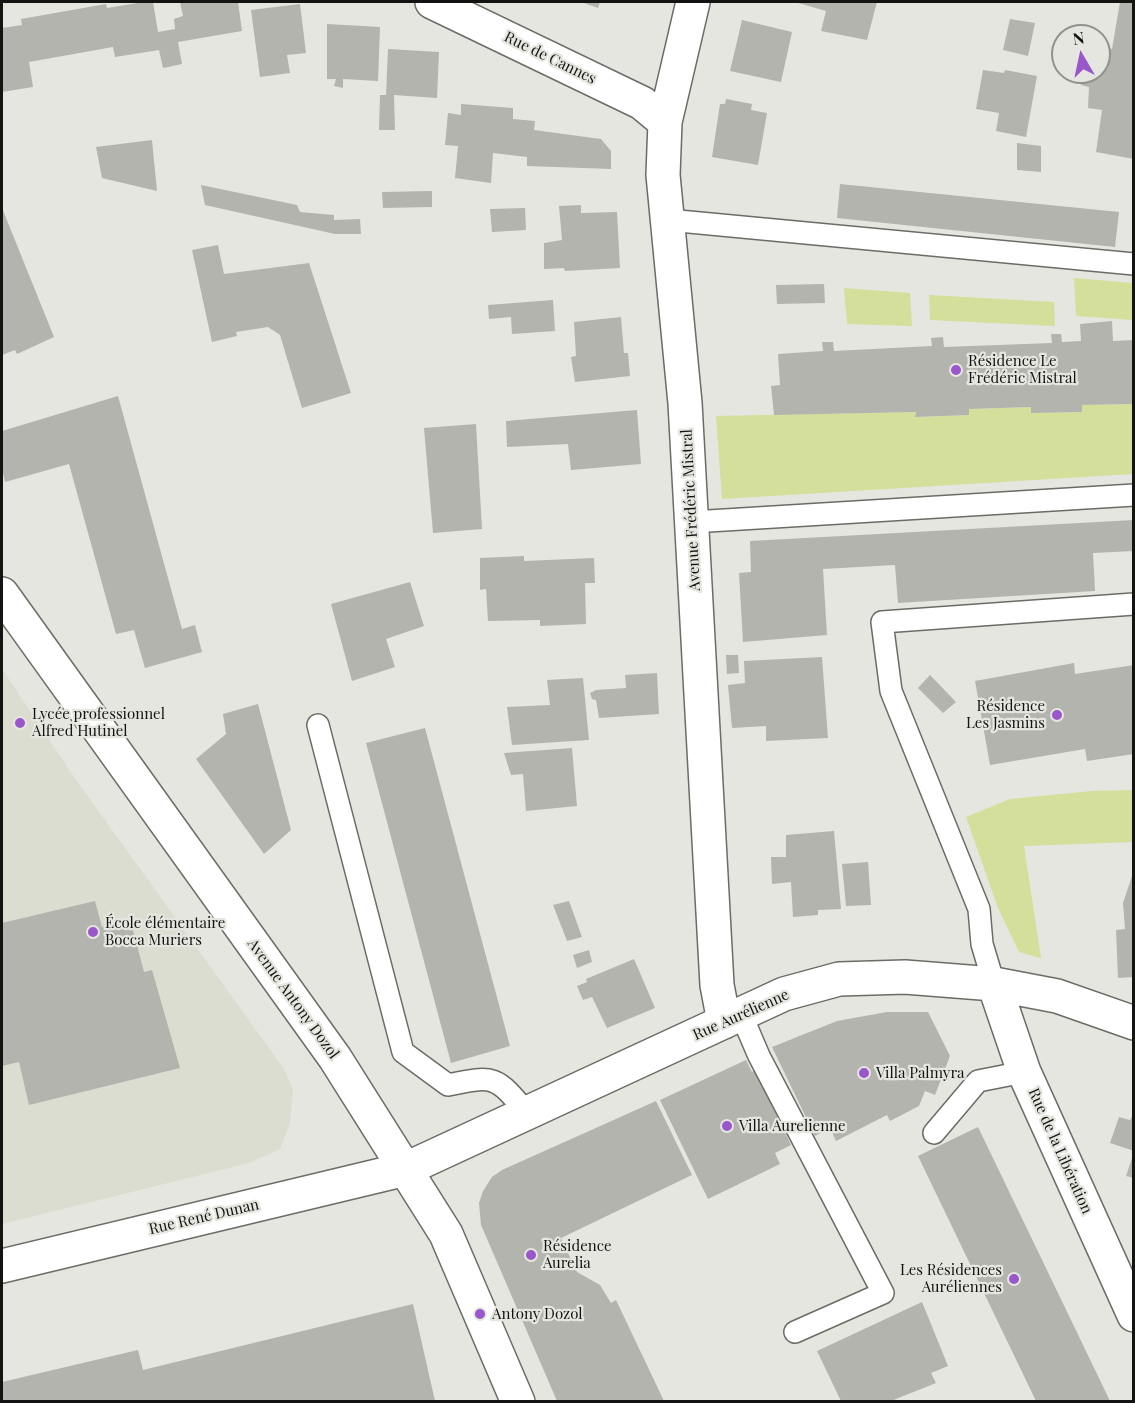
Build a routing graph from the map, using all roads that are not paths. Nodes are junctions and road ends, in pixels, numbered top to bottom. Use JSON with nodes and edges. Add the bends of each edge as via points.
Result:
{"nodes":[{"id":1,"x":432,"y":2,"type":"edge"},
{"id":2,"x":693,"y":2,"type":"edge"},
{"id":3,"x":665,"y":122,"type":"junction"},
{"id":4,"x":668,"y":220,"type":"junction"},
{"id":5,"x":1134,"y":264,"type":"edge"},
{"id":6,"x":1134,"y":495,"type":"edge"},
{"id":7,"x":692,"y":522,"type":"junction"},
{"id":8,"x":2,"y":594,"type":"edge"},
{"id":9,"x":1134,"y":604,"type":"edge"},
{"id":10,"x":318,"y":725,"type":"dead end"},
{"id":11,"x":994,"y":984,"type":"junction"},
{"id":12,"x":733,"y":1018,"type":"junction"},
{"id":13,"x":1134,"y":1023,"type":"edge"},
{"id":14,"x":1024,"y":1072,"type":"junction"},
{"id":15,"x":527,"y":1113,"type":"junction"},
{"id":16,"x":934,"y":1133,"type":"dead end"},
{"id":17,"x":406,"y":1169,"type":"junction"},
{"id":18,"x":2,"y":1266,"type":"edge"},
{"id":19,"x":1134,"y":1315,"type":"edge"},
{"id":20,"x":795,"y":1332,"type":"dead end"},
{"id":21,"x":518,"y":1401,"type":"edge"}],
"edges":[{"from":1,"to":3,"type":"street","name":"Rue de Cannes","via":[[642,103]]},
{"from":2,"to":3,"type":"street","name":"Avenue Frédéric Mistral"},
{"from":3,"to":4,"type":"street","name":"Avenue Frédéric Mistral","via":[[663,175]]},
{"from":4,"to":5,"type":"lane"},
{"from":4,"to":7,"type":"street","name":"Avenue Frédéric Mistral"},
{"from":6,"to":7,"type":"lane"},
{"from":7,"to":12,"type":"street","name":"Avenue Frédéric Mistral","via":[[717,985]]},
{"from":8,"to":17,"type":"street","name":"Avenue Antony Dozol","via":[[335,1058]]},
{"from":9,"to":11,"type":"lane","via":[[882,622],[891,691],[979,909],[982,944]]},
{"from":10,"to":15,"type":"lane","via":[[403,1052],[448,1085],[484,1077],[505,1087]]},
{"from":11,"to":12,"type":"street","name":"Rue Aurélienne","via":[[905,977],[839,979],[784,994]]},
{"from":11,"to":13,"type":"street","name":"Rue Aurélienne","via":[[1057,996]]},
{"from":11,"to":14,"type":"street","name":"Rue de la Libération"},
{"from":12,"to":15,"type":"street","name":"Rue Aurélienne"},
{"from":12,"to":20,"type":"lane","via":[[759,1056],[883,1293]]},
{"from":14,"to":16,"type":"lane","via":[[978,1081]]},
{"from":14,"to":19,"type":"street","name":"Rue de la Libération"},
{"from":15,"to":17,"type":"street","name":"Rue Aurélienne"},
{"from":17,"to":18,"type":"street","name":"Rue René Dunan"},
{"from":17,"to":21,"type":"street","name":"Avenue Antony Dozol","via":[[446,1234]]}]}
